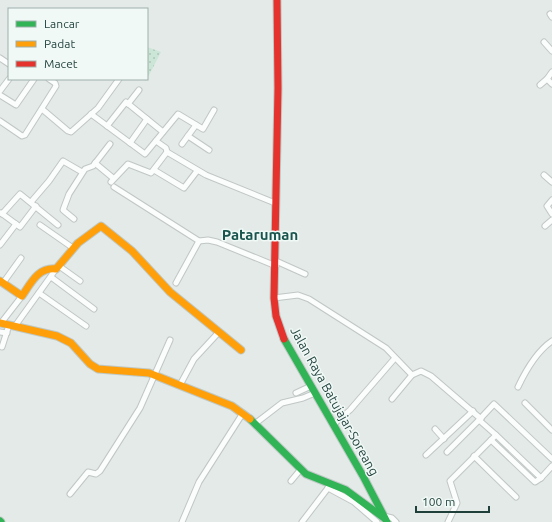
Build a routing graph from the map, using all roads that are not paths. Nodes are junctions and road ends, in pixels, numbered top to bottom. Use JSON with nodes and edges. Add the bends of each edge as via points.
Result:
{"nodes":[{"id":1,"x":277,"y":0,"type":"edge"},
{"id":2,"x":544,"y":42,"type":"dead end"},
{"id":3,"x":552,"y":51,"type":"edge"},
{"id":4,"x":552,"y":72,"type":"edge"},
{"id":5,"x":8,"y":79,"type":"edge"},
{"id":6,"x":547,"y":79,"type":"junction"},
{"id":7,"x":33,"y":80,"type":"edge"},
{"id":8,"x":50,"y":80,"type":"edge"},
{"id":9,"x":118,"y":80,"type":"edge"},
{"id":10,"x":552,"y":84,"type":"edge"},
{"id":11,"x":540,"y":85,"type":"dead end"},
{"id":12,"x":139,"y":90,"type":"dead end"},
{"id":13,"x":0,"y":91,"type":"edge"},
{"id":14,"x":0,"y":95,"type":"edge"},
{"id":15,"x":128,"y":104,"type":"junction"},
{"id":16,"x":42,"y":108,"type":"junction"},
{"id":17,"x":214,"y":110,"type":"dead end"},
{"id":18,"x":91,"y":114,"type":"junction"},
{"id":19,"x":147,"y":119,"type":"junction"},
{"id":20,"x":0,"y":121,"type":"edge"},
{"id":21,"x":196,"y":125,"type":"junction"},
{"id":22,"x":107,"y":126,"type":"junction"},
{"id":23,"x":163,"y":132,"type":"junction"},
{"id":24,"x":188,"y":136,"type":"junction"},
{"id":25,"x":156,"y":141,"type":"junction"},
{"id":26,"x":130,"y":143,"type":"junction"},
{"id":27,"x":110,"y":144,"type":"dead end"},
{"id":28,"x":182,"y":144,"type":"dead end"},
{"id":29,"x":209,"y":150,"type":"dead end"},
{"id":30,"x":167,"y":152,"type":"junction"},
{"id":31,"x":95,"y":163,"type":"junction"},
{"id":32,"x":154,"y":170,"type":"junction"},
{"id":33,"x":197,"y":171,"type":"junction"},
{"id":34,"x":82,"y":172,"type":"junction"},
{"id":35,"x":544,"y":175,"type":"dead end"},
{"id":36,"x":552,"y":182,"type":"edge"},
{"id":37,"x":114,"y":187,"type":"dead end"},
{"id":38,"x":552,"y":200,"type":"edge"},
{"id":39,"x":31,"y":202,"type":"junction"},
{"id":40,"x":275,"y":203,"type":"junction"},
{"id":41,"x":36,"y":206,"type":"junction"},
{"id":42,"x":1,"y":214,"type":"edge"},
{"id":43,"x":552,"y":214,"type":"edge"},
{"id":44,"x":74,"y":219,"type":"dead end"},
{"id":45,"x":552,"y":220,"type":"edge"},
{"id":46,"x":16,"y":224,"type":"junction"},
{"id":47,"x":40,"y":225,"type":"dead end"},
{"id":48,"x":58,"y":225,"type":"dead end"},
{"id":49,"x":545,"y":226,"type":"dead end"},
{"id":50,"x":199,"y":241,"type":"junction"},
{"id":51,"x":0,"y":245,"type":"edge"},
{"id":52,"x":73,"y":248,"type":"junction"},
{"id":53,"x":21,"y":258,"type":"dead end"},
{"id":54,"x":276,"y":264,"type":"junction"},
{"id":55,"x":58,"y":268,"type":"junction"},
{"id":56,"x":306,"y":274,"type":"dead end"},
{"id":57,"x":51,"y":277,"type":"junction"},
{"id":58,"x":80,"y":281,"type":"dead end"},
{"id":59,"x":2,"y":282,"type":"edge"},
{"id":60,"x":176,"y":283,"type":"dead end"},
{"id":61,"x":39,"y":293,"type":"junction"},
{"id":62,"x":22,"y":296,"type":"junction"},
{"id":63,"x":274,"y":298,"type":"junction"},
{"id":64,"x":94,"y":309,"type":"dead end"},
{"id":65,"x":0,"y":323,"type":"edge"},
{"id":66,"x":12,"y":325,"type":"junction"},
{"id":67,"x":86,"y":326,"type":"dead end"},
{"id":68,"x":0,"y":332,"type":"edge"},
{"id":69,"x":219,"y":332,"type":"junction"},
{"id":70,"x":7,"y":333,"type":"junction"},
{"id":71,"x":170,"y":340,"type":"dead end"},
{"id":72,"x":552,"y":341,"type":"edge"},
{"id":73,"x":2,"y":346,"type":"dead end"},
{"id":74,"x":241,"y":350,"type":"dead end"},
{"id":75,"x":395,"y":358,"type":"junction"},
{"id":76,"x":155,"y":375,"type":"junction"},
{"id":77,"x":412,"y":375,"type":"junction"},
{"id":78,"x":180,"y":385,"type":"junction"},
{"id":79,"x":311,"y":386,"type":"junction"},
{"id":80,"x":518,"y":388,"type":"dead end"},
{"id":81,"x":296,"y":393,"type":"dead end"},
{"id":82,"x":315,"y":393,"type":"junction"},
{"id":83,"x":392,"y":400,"type":"dead end"},
{"id":84,"x":525,"y":403,"type":"dead end"},
{"id":85,"x":473,"y":411,"type":"junction"},
{"id":86,"x":243,"y":413,"type":"junction"},
{"id":87,"x":480,"y":420,"type":"junction"},
{"id":88,"x":256,"y":423,"type":"junction"},
{"id":89,"x":333,"y":425,"type":"junction"},
{"id":90,"x":435,"y":429,"type":"dead end"},
{"id":91,"x":552,"y":430,"type":"edge"},
{"id":92,"x":496,"y":435,"type":"junction"},
{"id":93,"x":444,"y":438,"type":"junction"},
{"id":94,"x":491,"y":440,"type":"junction"},
{"id":95,"x":447,"y":452,"type":"dead end"},
{"id":96,"x":426,"y":455,"type":"dead end"},
{"id":97,"x":474,"y":456,"type":"junction"},
{"id":98,"x":552,"y":459,"type":"edge"},
{"id":99,"x":552,"y":466,"type":"edge"},
{"id":100,"x":301,"y":469,"type":"junction"},
{"id":101,"x":541,"y":478,"type":"junction"},
{"id":102,"x":291,"y":481,"type":"dead end"},
{"id":103,"x":329,"y":486,"type":"junction"},
{"id":104,"x":70,"y":494,"type":"dead end"},
{"id":105,"x":516,"y":497,"type":"dead end"},
{"id":106,"x":386,"y":520,"type":"edge"},
{"id":107,"x":182,"y":522,"type":"edge"},
{"id":108,"x":302,"y":522,"type":"edge"},
{"id":109,"x":377,"y":522,"type":"edge"},
{"id":110,"x":396,"y":522,"type":"edge"},
{"id":111,"x":448,"y":522,"type":"edge"}],
"edges":[{"from":1,"to":40,"type":"main road","name":"Jalan Raya Batujajar-Soreang"},
{"from":2,"to":3,"type":"street"},
{"from":4,"to":6,"type":"street"},
{"from":5,"to":13,"type":"street"},
{"from":6,"to":10,"type":"street"},
{"from":6,"to":11,"type":"street"},
{"from":7,"to":14,"type":"street","via":[[16,105]]},
{"from":8,"to":16,"type":"street","via":[[56,86]]},
{"from":9,"to":18,"type":"street"},
{"from":12,"to":15,"type":"street"},
{"from":15,"to":19,"type":"street"},
{"from":15,"to":22,"type":"street","via":[[125,103]]},
{"from":16,"to":18,"type":"street","via":[[70,132]]},
{"from":16,"to":20,"type":"street","via":[[24,136]]},
{"from":17,"to":21,"type":"street","via":[[203,129]]},
{"from":18,"to":22,"type":"street"},
{"from":19,"to":23,"type":"street"},
{"from":19,"to":26,"type":"street"},
{"from":21,"to":23,"type":"street","via":[[178,114]]},
{"from":21,"to":24,"type":"street"},
{"from":22,"to":26,"type":"street"},
{"from":23,"to":25,"type":"street"},
{"from":24,"to":28,"type":"street"},
{"from":24,"to":29,"type":"street"},
{"from":25,"to":26,"type":"street","via":[[145,154]]},
{"from":25,"to":30,"type":"street","via":[[166,148]]},
{"from":27,"to":31,"type":"street"},
{"from":30,"to":32,"type":"street"},
{"from":30,"to":33,"type":"street"},
{"from":31,"to":32,"type":"street","via":[[112,180],[128,164],[151,173]]},
{"from":31,"to":34,"type":"street"},
{"from":32,"to":33,"type":"street","via":[[184,188]]},
{"from":33,"to":40,"type":"street"},
{"from":34,"to":39,"type":"street","via":[[63,161]]},
{"from":34,"to":44,"type":"street","via":[[63,210]]},
{"from":35,"to":36,"type":"street"},
{"from":37,"to":50,"type":"street"},
{"from":38,"to":43,"type":"street","via":[[547,206]]},
{"from":39,"to":41,"type":"street"},
{"from":39,"to":42,"type":"street","via":[[20,194]]},
{"from":40,"to":54,"type":"main road","name":"Jalan Raya Batujajar-Soreang"},
{"from":41,"to":46,"type":"street","via":[[20,228]]},
{"from":41,"to":48,"type":"street"},
{"from":42,"to":46,"type":"street"},
{"from":45,"to":49,"type":"street"},
{"from":46,"to":51,"type":"street"},
{"from":47,"to":52,"type":"street"},
{"from":50,"to":54,"type":"street","via":[[217,242]]},
{"from":50,"to":60,"type":"street"},
{"from":52,"to":55,"type":"main road"},
{"from":52,"to":69,"type":"main road","via":[[101,226],[132,252],[170,292]]},
{"from":53,"to":59,"type":"street"},
{"from":54,"to":56,"type":"street"},
{"from":54,"to":63,"type":"main road","name":"Jalan Raya Batujajar-Soreang"},
{"from":55,"to":57,"type":"street"},
{"from":55,"to":58,"type":"street"},
{"from":55,"to":62,"type":"main road","via":[[43,269]]},
{"from":57,"to":61,"type":"street"},
{"from":57,"to":64,"type":"street"},
{"from":59,"to":62,"type":"main road"},
{"from":61,"to":66,"type":"street"},
{"from":61,"to":67,"type":"street"},
{"from":62,"to":65,"type":"street"},
{"from":63,"to":75,"type":"street","via":[[298,295],[309,299],[384,346]]},
{"from":63,"to":79,"type":"main road","name":"Jalan Raya Batujajar-Soreang","via":[[276,316],[282,333]]},
{"from":65,"to":66,"type":"main road"},
{"from":66,"to":70,"type":"street"},
{"from":66,"to":76,"type":"main road","via":[[63,338],[78,348],[95,368],[139,371]]},
{"from":68,"to":70,"type":"street"},
{"from":69,"to":74,"type":"main road"},
{"from":69,"to":78,"type":"street","via":[[194,359]]},
{"from":70,"to":73,"type":"street"},
{"from":71,"to":76,"type":"street"},
{"from":72,"to":80,"type":"street","via":[[537,356]]},
{"from":75,"to":77,"type":"street"},
{"from":75,"to":89,"type":"street","via":[[350,410]]},
{"from":76,"to":78,"type":"main road"},
{"from":76,"to":104,"type":"street","via":[[140,408],[100,471],[96,474],[88,472]]},
{"from":77,"to":83,"type":"street"},
{"from":77,"to":85,"type":"street","via":[[421,371],[426,373]]},
{"from":78,"to":86,"type":"main road","via":[[220,400]]},
{"from":79,"to":81,"type":"street"},
{"from":79,"to":82,"type":"main road","name":"Jalan Raya Batujajar-Soreang"},
{"from":82,"to":88,"type":"street","via":[[282,403]]},
{"from":82,"to":89,"type":"main road","name":"Jalan Raya Batujajar-Soreang"},
{"from":84,"to":91,"type":"street"},
{"from":85,"to":87,"type":"street"},
{"from":85,"to":93,"type":"street"},
{"from":86,"to":88,"type":"main road"},
{"from":86,"to":107,"type":"street","via":[[199,482]]},
{"from":87,"to":92,"type":"street"},
{"from":87,"to":95,"type":"street"},
{"from":87,"to":98,"type":"street","via":[[494,404]]},
{"from":88,"to":100,"type":"main road"},
{"from":89,"to":106,"type":"main road","name":"Jalan Raya Batujajar-Soreang"},
{"from":90,"to":93,"type":"street"},
{"from":92,"to":94,"type":"street"},
{"from":92,"to":101,"type":"street"},
{"from":93,"to":96,"type":"street"},
{"from":94,"to":97,"type":"street"},
{"from":94,"to":101,"type":"street","via":[[535,482]]},
{"from":97,"to":105,"type":"street"},
{"from":97,"to":111,"type":"street","via":[[450,481],[457,503]]},
{"from":99,"to":101,"type":"street"},
{"from":100,"to":102,"type":"street"},
{"from":100,"to":103,"type":"main road"},
{"from":103,"to":106,"type":"main road","via":[[355,495]]},
{"from":103,"to":108,"type":"street"},
{"from":103,"to":109,"type":"street","via":[[354,502]]},
{"from":106,"to":110,"type":"street","via":[[392,518]]}]}
